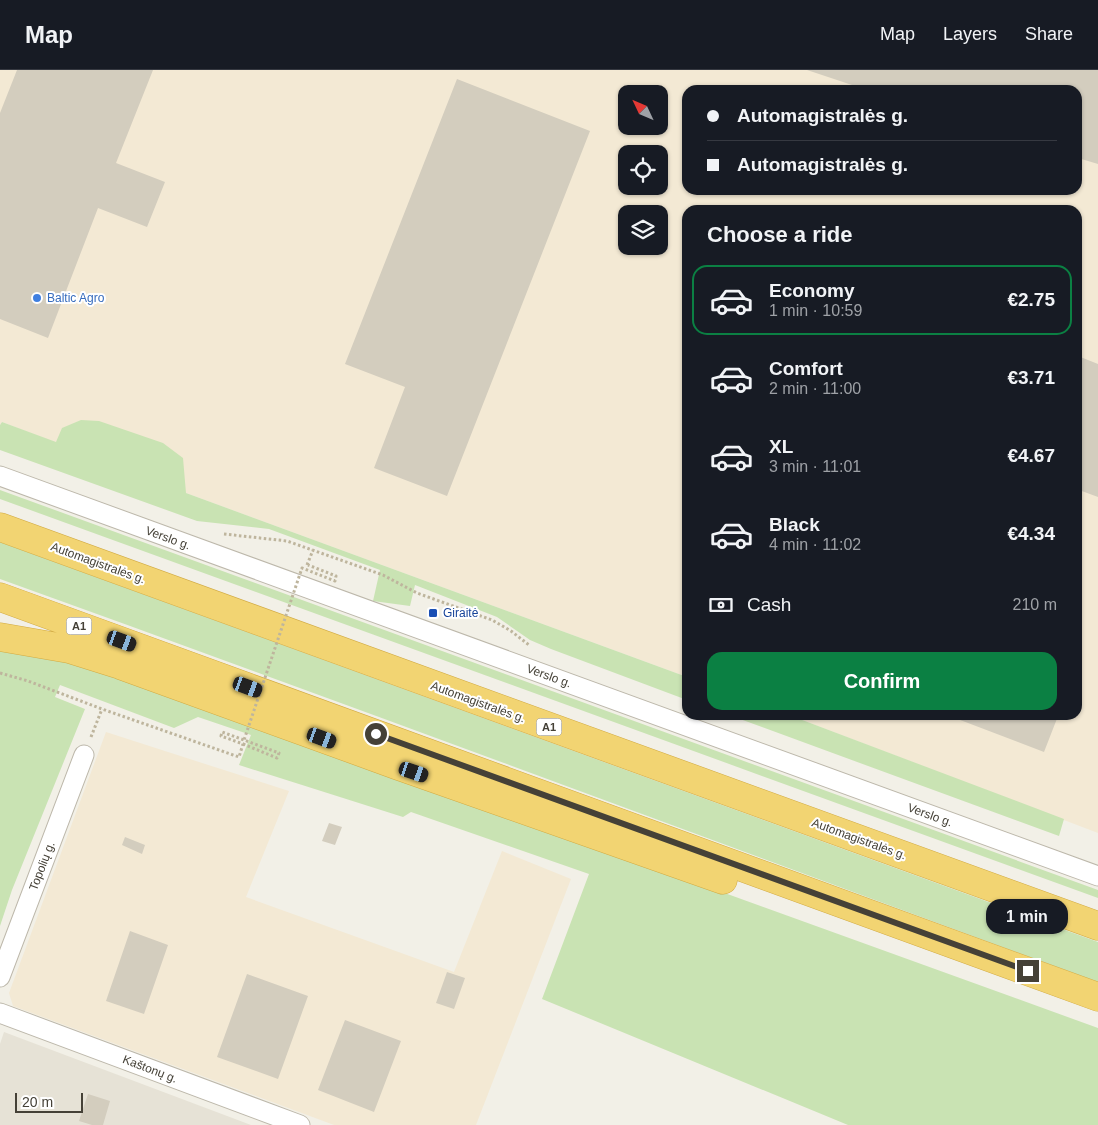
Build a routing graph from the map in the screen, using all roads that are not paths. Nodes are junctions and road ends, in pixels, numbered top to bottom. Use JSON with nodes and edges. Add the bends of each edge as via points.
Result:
{"nodes":[{"id":1,"x":0,"y":476,"type":"edge"},
{"id":2,"x":0,"y":527,"type":"edge"},
{"id":3,"x":0,"y":597,"type":"edge"},
{"id":4,"x":0,"y":637,"type":"edge"},
{"id":5,"x":84,"y":755,"type":"road end"},
{"id":6,"x":1098,"y":876,"type":"edge"},
{"id":7,"x":852,"y":907,"type":"junction"},
{"id":8,"x":1098,"y":926,"type":"edge"},
{"id":9,"x":0,"y":977,"type":"edge"},
{"id":10,"x":1098,"y":997,"type":"edge"},
{"id":11,"x":0,"y":1013,"type":"edge"},
{"id":12,"x":300,"y":1125,"type":"edge"}],
"edges":[{"from":1,"to":6,"type":"street","name":"Verslo g."},
{"from":2,"to":8,"type":"highway","name":"Automagistralės g.","number":"A1"},
{"from":3,"to":7,"type":"highway","number":"A1"},
{"from":4,"to":7,"type":"highway","via":[[69,649],[120,665],[776,899]]},
{"from":5,"to":9,"type":"street","name":"Topolių g."},
{"from":7,"to":10,"type":"highway","number":"A1"},
{"from":11,"to":12,"type":"street","name":"Kaštonų g."}]}
